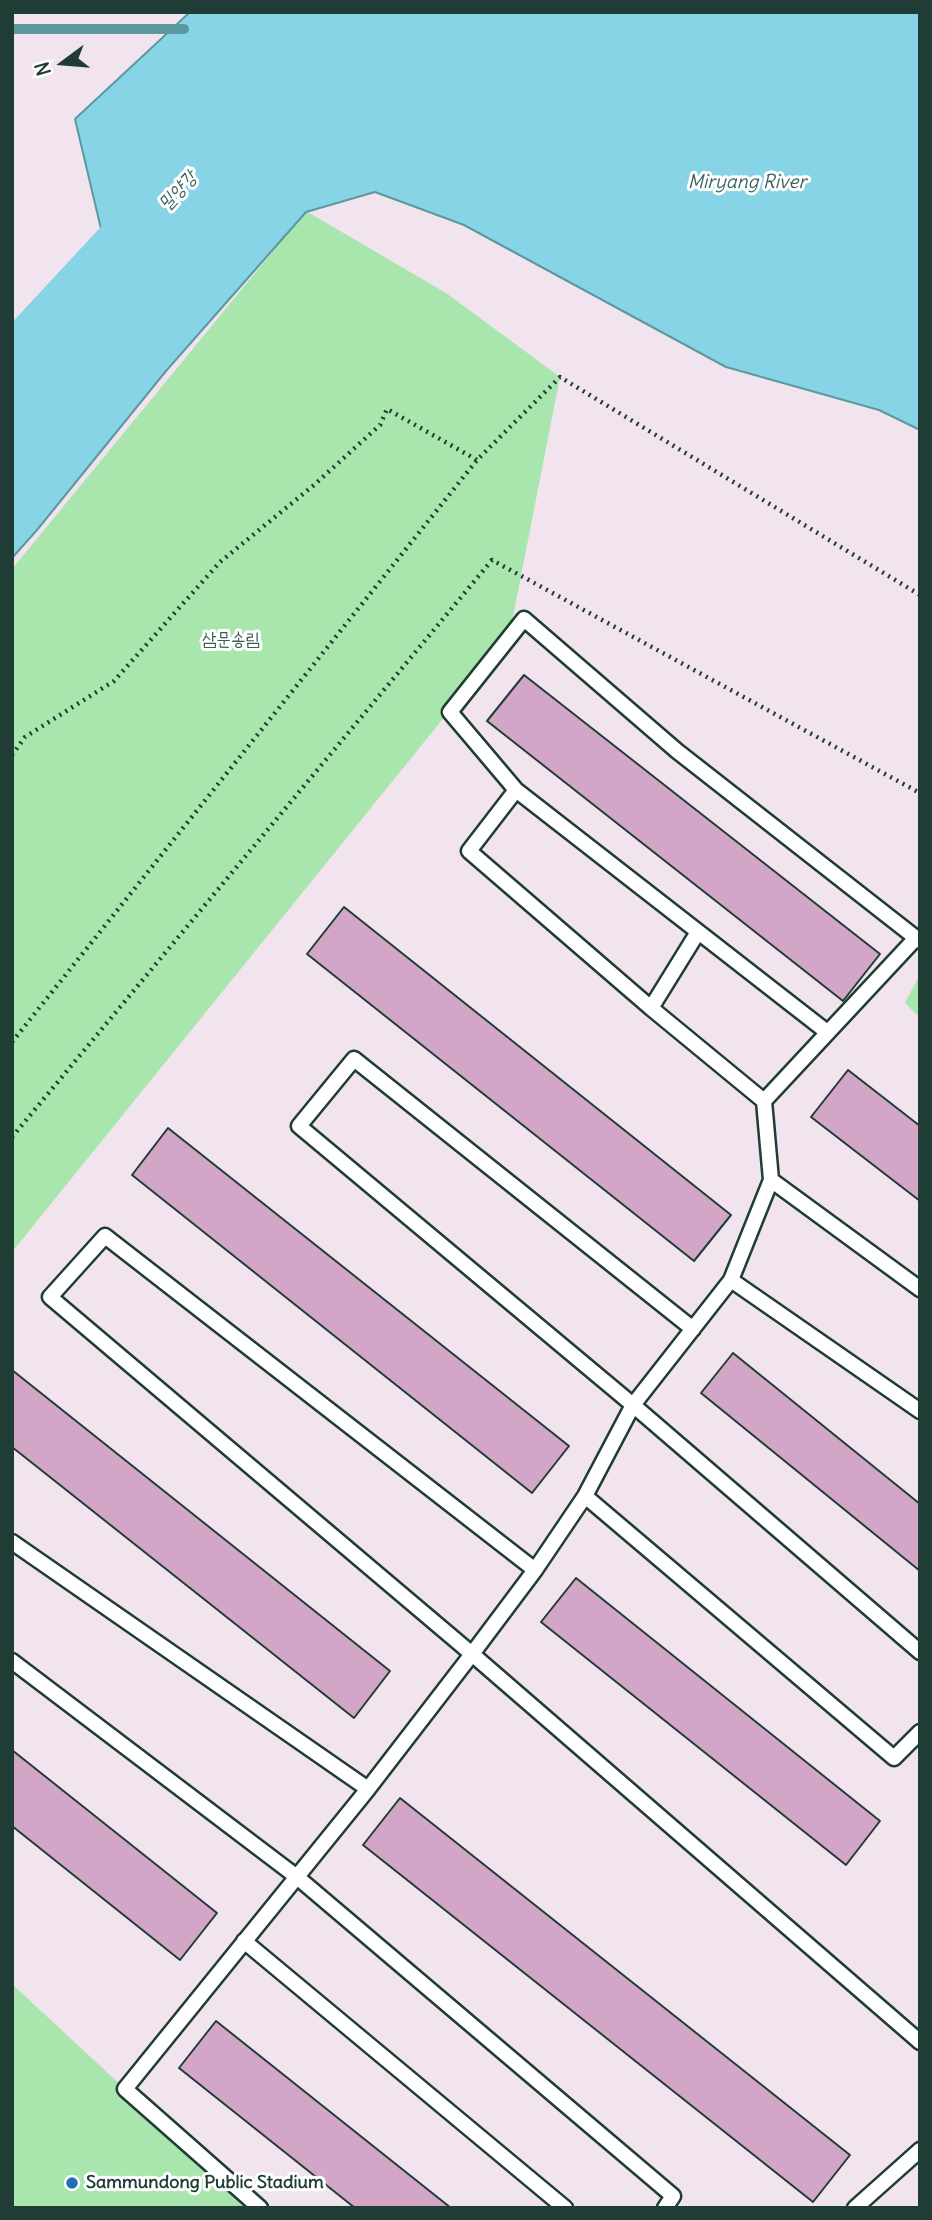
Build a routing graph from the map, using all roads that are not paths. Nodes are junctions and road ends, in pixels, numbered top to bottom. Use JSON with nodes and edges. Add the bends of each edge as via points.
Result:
{"nodes":[{"id":1,"x":516,"y":790,"type":"junction"},
{"id":2,"x":698,"y":932,"type":"junction"},
{"id":3,"x":918,"y":939,"type":"edge"},
{"id":4,"x":651,"y":1008,"type":"junction"},
{"id":5,"x":827,"y":1032,"type":"junction"},
{"id":6,"x":764,"y":1101,"type":"junction"},
{"id":7,"x":771,"y":1180,"type":"junction"},
{"id":8,"x":731,"y":1280,"type":"junction"},
{"id":9,"x":920,"y":1289,"type":"edge"},
{"id":10,"x":693,"y":1329,"type":"junction"},
{"id":11,"x":633,"y":1405,"type":"junction"},
{"id":12,"x":920,"y":1411,"type":"edge"},
{"id":13,"x":585,"y":1496,"type":"junction"},
{"id":14,"x":12,"y":1542,"type":"edge"},
{"id":15,"x":535,"y":1570,"type":"junction"},
{"id":16,"x":920,"y":1653,"type":"edge"},
{"id":17,"x":472,"y":1654,"type":"junction"},
{"id":18,"x":12,"y":1661,"type":"edge"},
{"id":19,"x":920,"y":1732,"type":"edge"},
{"id":20,"x":368,"y":1789,"type":"junction"},
{"id":21,"x":297,"y":1877,"type":"junction"},
{"id":22,"x":244,"y":1941,"type":"junction"},
{"id":23,"x":920,"y":2042,"type":"edge"},
{"id":24,"x":920,"y":2150,"type":"edge"},
{"id":25,"x":260,"y":2208,"type":"edge"},
{"id":26,"x":565,"y":2208,"type":"edge"},
{"id":27,"x":665,"y":2208,"type":"edge"},
{"id":28,"x":855,"y":2208,"type":"edge"}],
"edges":[{"from":1,"to":2,"type":"lane"},
{"from":1,"to":3,"type":"lane","via":[[450,712],[524,619],[677,751]]},
{"from":1,"to":4,"type":"lane","via":[[469,851]]},
{"from":2,"to":4,"type":"lane"},
{"from":2,"to":5,"type":"lane"},
{"from":3,"to":5,"type":"lane"},
{"from":4,"to":6,"type":"lane"},
{"from":5,"to":6,"type":"lane"},
{"from":6,"to":7,"type":"lane"},
{"from":7,"to":8,"type":"lane"},
{"from":7,"to":9,"type":"lane"},
{"from":8,"to":10,"type":"lane"},
{"from":8,"to":12,"type":"lane"},
{"from":10,"to":11,"type":"lane"},
{"from":10,"to":11,"type":"lane","via":[[354,1059],[299,1126]]},
{"from":11,"to":13,"type":"lane"},
{"from":11,"to":16,"type":"lane"},
{"from":13,"to":15,"type":"lane"},
{"from":13,"to":19,"type":"lane","via":[[894,1758]]},
{"from":14,"to":20,"type":"lane"},
{"from":15,"to":17,"type":"lane"},
{"from":15,"to":17,"type":"lane","via":[[105,1236],[50,1297]]},
{"from":17,"to":20,"type":"lane"},
{"from":17,"to":23,"type":"lane"},
{"from":18,"to":21,"type":"lane"},
{"from":20,"to":21,"type":"lane"},
{"from":21,"to":22,"type":"lane"},
{"from":21,"to":27,"type":"lane","via":[[673,2196]]},
{"from":22,"to":25,"type":"lane","via":[[125,2089]]},
{"from":22,"to":26,"type":"lane"},
{"from":24,"to":28,"type":"lane"}]}
